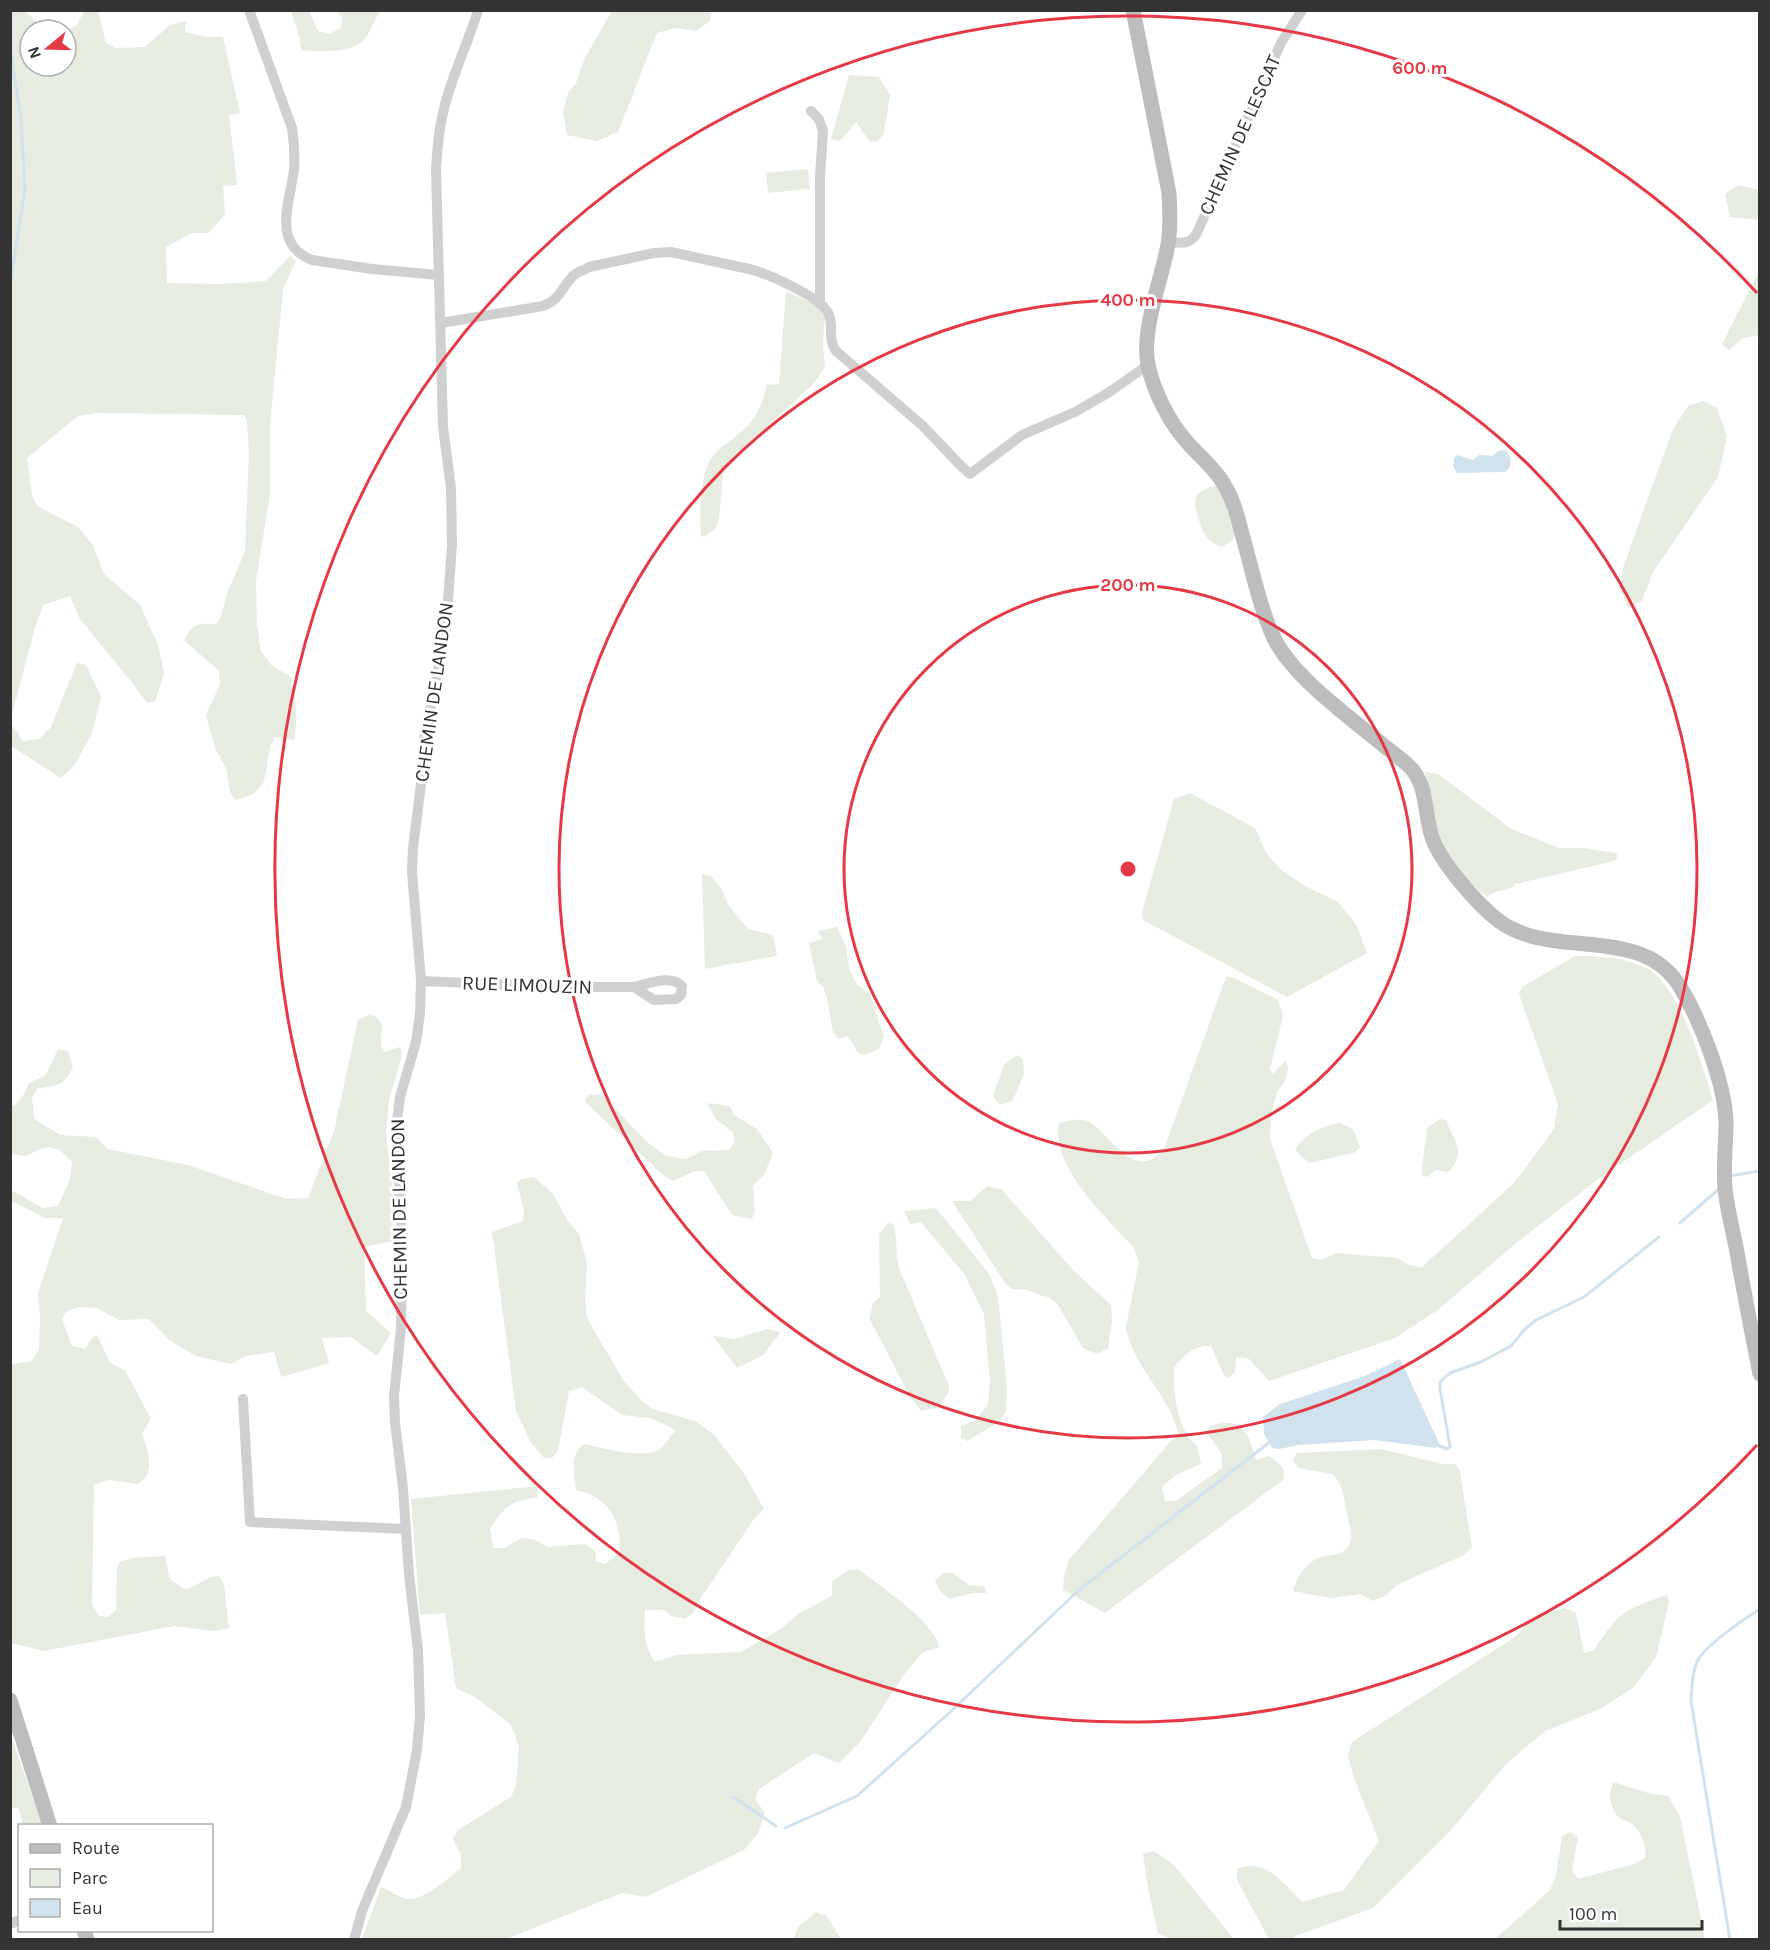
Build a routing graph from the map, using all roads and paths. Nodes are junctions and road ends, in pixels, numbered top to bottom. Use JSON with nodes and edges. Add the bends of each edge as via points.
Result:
{"nodes":[{"id":1,"x":249,"y":10,"type":"edge"},
{"id":2,"x":478,"y":10,"type":"edge"},
{"id":3,"x":1133,"y":10,"type":"edge"},
{"id":4,"x":1302,"y":10,"type":"edge"},
{"id":5,"x":811,"y":111,"type":"dead end"},
{"id":6,"x":1169,"y":242,"type":"junction"},
{"id":7,"x":438,"y":275,"type":"junction"},
{"id":8,"x":820,"y":304,"type":"junction"},
{"id":9,"x":441,"y":323,"type":"junction"},
{"id":10,"x":1148,"y":365,"type":"junction"},
{"id":11,"x":421,"y":981,"type":"junction"},
{"id":12,"x":634,"y":987,"type":"dead end"},
{"id":13,"x":1760,"y":1374,"type":"edge"},
{"id":14,"x":243,"y":1399,"type":"dead end"},
{"id":15,"x":405,"y":1529,"type":"junction"},
{"id":16,"x":10,"y":1700,"type":"edge"},
{"id":17,"x":49,"y":1824,"type":"edge"},
{"id":18,"x":354,"y":1940,"type":"edge"}],
"edges":[{"from":1,"to":7,"type":"street","via":[[292,128],[295,146],[286,229],[291,244],[312,260]]},
{"from":2,"to":7,"type":"street","name":"CHEMIN DE LANDON","via":[[442,117],[436,170]]},
{"from":3,"to":6,"type":"street","via":[[1169,193]]},
{"from":4,"to":6,"type":"street","name":"CHEMIN DE LESCAT","via":[[1281,43],[1197,233],[1184,244]]},
{"from":5,"to":8,"type":"street","via":[[824,131]]},
{"from":6,"to":10,"type":"street","via":[[1146,344]]},
{"from":7,"to":9,"type":"street","name":"CHEMIN DE LANDON"},
{"from":8,"to":9,"type":"street","via":[[761,272],[671,252],[580,271],[560,296],[543,306]]},
{"from":8,"to":10,"type":"street","via":[[829,315],[830,343],[836,351],[923,426],[970,474],[1022,435],[1075,412]]},
{"from":9,"to":11,"type":"street","name":"CHEMIN DE LANDON","via":[[443,427],[452,522],[446,629],[423,745],[413,848]]},
{"from":10,"to":13,"type":"street","via":[[1178,430],[1226,487],[1275,640],[1306,679],[1410,768],[1423,792],[1435,846],[1458,880],[1497,920],[1514,931],[1636,953],[1677,981],[1697,1019],[1724,1101],[1725,1189]]},
{"from":11,"to":12,"type":"street","name":"RUE LIMOUZIN"},
{"from":11,"to":15,"type":"street","name":"CHEMIN DE LANDON","via":[[416,1042],[400,1097],[396,1128],[402,1239],[394,1396]]},
{"from":14,"to":15,"type":"street","via":[[250,1522]]},
{"from":15,"to":18,"type":"street","name":"CHEMIN DE LANDON","via":[[418,1650],[417,1750],[406,1807],[362,1911]]},
{"from":16,"to":17,"type":"street"}]}
